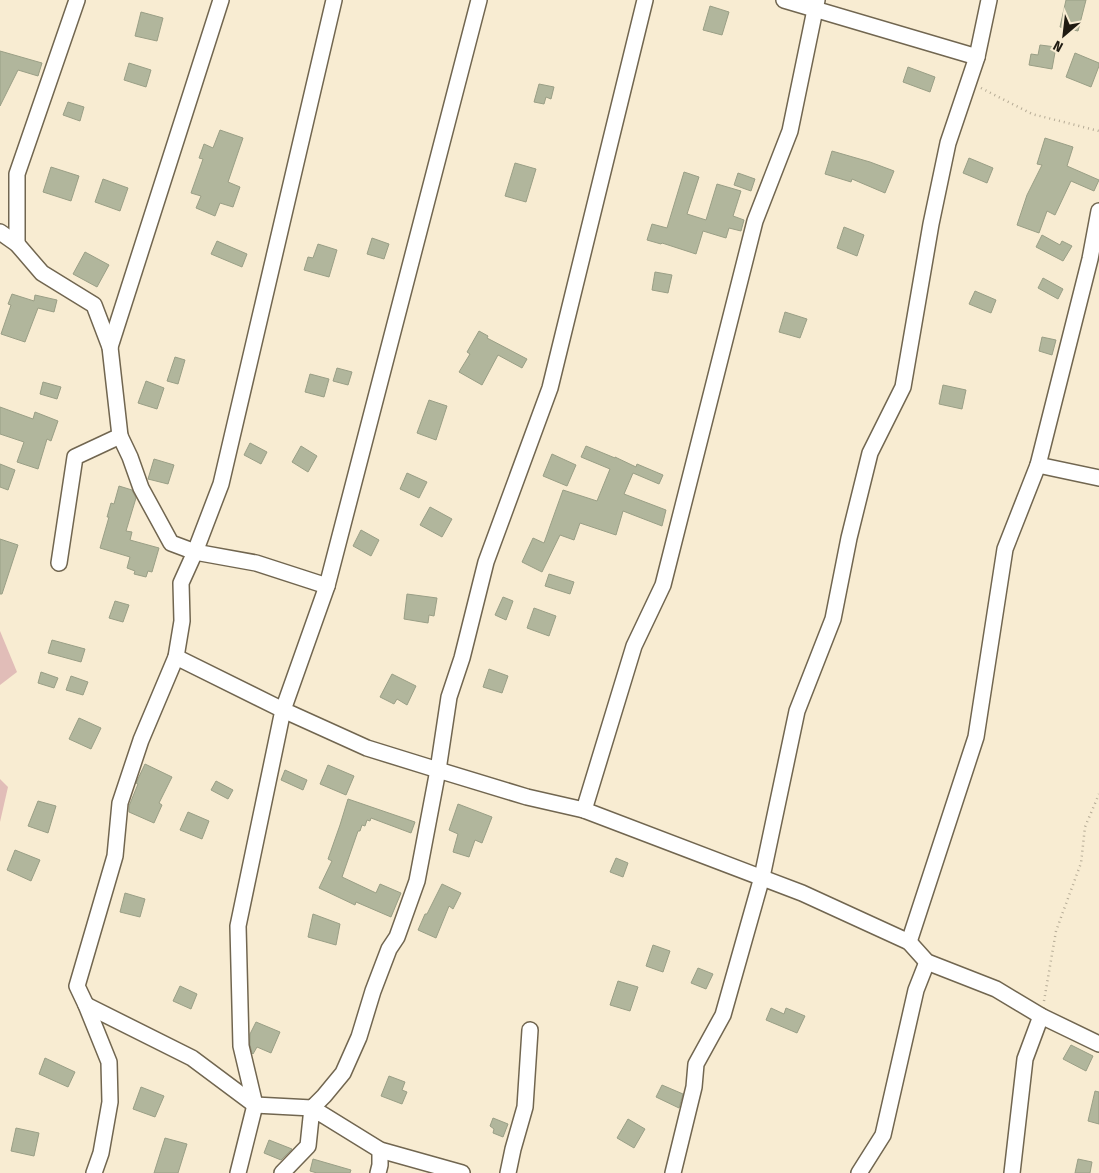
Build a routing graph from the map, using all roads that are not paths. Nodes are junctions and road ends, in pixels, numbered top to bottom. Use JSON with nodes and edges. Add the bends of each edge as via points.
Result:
{"nodes":[{"id":1,"x":77,"y":0,"type":"edge"},
{"id":2,"x":221,"y":0,"type":"edge"},
{"id":3,"x":334,"y":0,"type":"edge"},
{"id":4,"x":479,"y":0,"type":"edge"},
{"id":5,"x":645,"y":0,"type":"edge"},
{"id":6,"x":784,"y":0,"type":"edge"},
{"id":7,"x":988,"y":0,"type":"edge"},
{"id":8,"x":816,"y":5,"type":"edge"},
{"id":9,"x":977,"y":57,"type":"junction"},
{"id":10,"x":1099,"y":211,"type":"edge"},
{"id":11,"x":0,"y":232,"type":"edge"},
{"id":12,"x":17,"y":244,"type":"junction"},
{"id":13,"x":110,"y":347,"type":"junction"},
{"id":14,"x":120,"y":436,"type":"junction"},
{"id":15,"x":1038,"y":465,"type":"junction"},
{"id":16,"x":1099,"y":478,"type":"edge"},
{"id":17,"x":195,"y":552,"type":"junction"},
{"id":18,"x":59,"y":563,"type":"dead end"},
{"id":19,"x":327,"y":586,"type":"junction"},
{"id":20,"x":176,"y":656,"type":"junction"},
{"id":21,"x":283,"y":710,"type":"junction"},
{"id":22,"x":438,"y":770,"type":"junction"},
{"id":23,"x":584,"y":810,"type":"junction"},
{"id":24,"x":762,"y":878,"type":"junction"},
{"id":25,"x":909,"y":942,"type":"junction"},
{"id":26,"x":927,"y":962,"type":"junction"},
{"id":27,"x":86,"y":1005,"type":"junction"},
{"id":28,"x":1041,"y":1016,"type":"junction"},
{"id":29,"x":530,"y":1030,"type":"dead end"},
{"id":30,"x":1099,"y":1044,"type":"edge"},
{"id":31,"x":255,"y":1105,"type":"junction"},
{"id":32,"x":312,"y":1108,"type":"junction"},
{"id":33,"x":380,"y":1150,"type":"junction"},
{"id":34,"x":94,"y":1173,"type":"edge"},
{"id":35,"x":238,"y":1173,"type":"edge"},
{"id":36,"x":282,"y":1173,"type":"edge"},
{"id":37,"x":378,"y":1173,"type":"edge"},
{"id":38,"x":462,"y":1173,"type":"edge"},
{"id":39,"x":508,"y":1173,"type":"edge"},
{"id":40,"x":673,"y":1173,"type":"edge"},
{"id":41,"x":859,"y":1173,"type":"edge"},
{"id":42,"x":1012,"y":1173,"type":"edge"}],
"edges":[{"from":1,"to":12,"type":"street","via":[[17,174]]},
{"from":2,"to":13,"type":"street"},
{"from":3,"to":17,"type":"street","via":[[221,484]]},
{"from":4,"to":19,"type":"street"},
{"from":5,"to":22,"type":"street","via":[[550,388],[486,562],[449,697]]},
{"from":6,"to":8,"type":"street"},
{"from":7,"to":9,"type":"street"},
{"from":8,"to":9,"type":"street"},
{"from":8,"to":23,"type":"street","via":[[790,131],[755,221],[663,585],[634,646]]},
{"from":9,"to":24,"type":"street","via":[[948,143],[904,387],[870,453],[833,620],[797,711]]},
{"from":10,"to":15,"type":"street"},
{"from":11,"to":12,"type":"street"},
{"from":12,"to":13,"type":"street","via":[[42,273],[94,304]]},
{"from":13,"to":14,"type":"street"},
{"from":14,"to":17,"type":"street","via":[[141,488],[171,543]]},
{"from":14,"to":18,"type":"street","via":[[75,457]]},
{"from":15,"to":16,"type":"street"},
{"from":15,"to":25,"type":"street","via":[[1005,549],[976,737]]},
{"from":17,"to":19,"type":"street","via":[[256,563]]},
{"from":17,"to":20,"type":"street","via":[[181,583],[182,621]]},
{"from":19,"to":21,"type":"street"},
{"from":20,"to":21,"type":"street"},
{"from":20,"to":27,"type":"street","via":[[141,740],[120,803],[115,856],[77,986]]},
{"from":21,"to":22,"type":"street","via":[[366,748]]},
{"from":21,"to":31,"type":"street","via":[[238,926],[241,1046]]},
{"from":22,"to":23,"type":"street","via":[[527,797]]},
{"from":22,"to":32,"type":"street","via":[[416,881],[397,937],[373,991],[360,1037],[343,1073]]},
{"from":23,"to":24,"type":"street"},
{"from":24,"to":25,"type":"street"},
{"from":24,"to":40,"type":"street","via":[[724,1015],[696,1064],[694,1087]]},
{"from":25,"to":26,"type":"street"},
{"from":26,"to":28,"type":"street","via":[[996,989]]},
{"from":26,"to":41,"type":"street","via":[[916,990],[883,1135]]},
{"from":27,"to":31,"type":"street","via":[[192,1058]]},
{"from":27,"to":34,"type":"street","via":[[109,1062],[110,1102]]},
{"from":28,"to":30,"type":"street"},
{"from":28,"to":42,"type":"street","via":[[1025,1058]]},
{"from":29,"to":39,"type":"street","via":[[525,1107]]},
{"from":31,"to":32,"type":"street"},
{"from":31,"to":35,"type":"street"},
{"from":32,"to":33,"type":"street"},
{"from":32,"to":36,"type":"street","via":[[308,1146]]},
{"from":33,"to":37,"type":"street"},
{"from":33,"to":38,"type":"street"}]}
